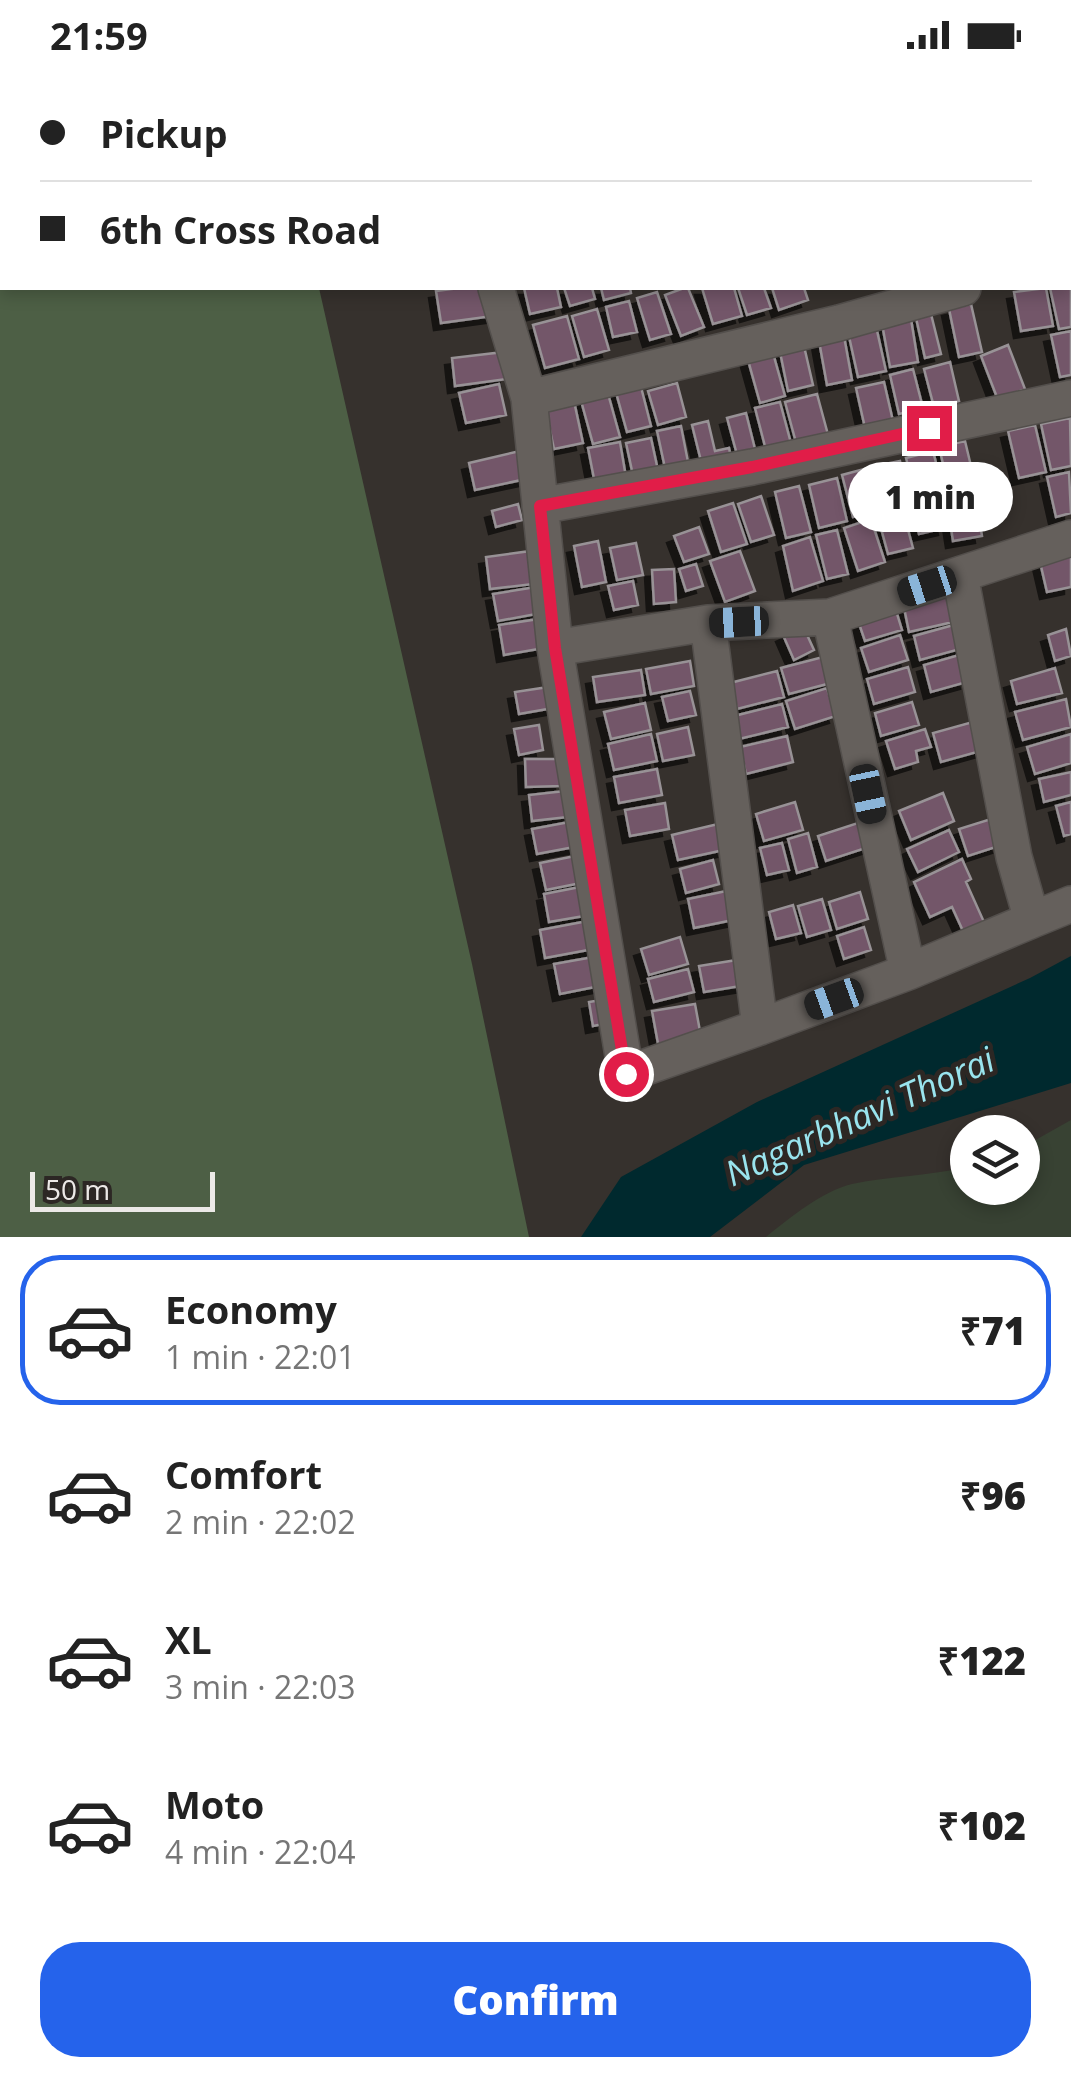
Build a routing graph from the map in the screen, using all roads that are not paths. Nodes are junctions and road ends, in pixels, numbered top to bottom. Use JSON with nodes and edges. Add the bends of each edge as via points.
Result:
{"nodes":[{"id":1,"x":497,"y":290,"type":"edge"},
{"id":2,"x":922,"y":293,"type":"edge"},
{"id":3,"x":529,"y":398,"type":"junction"},
{"id":4,"x":1071,"y":398,"type":"edge"},
{"id":5,"x":540,"y":506,"type":"junction"},
{"id":6,"x":1071,"y":538,"type":"edge"},
{"id":7,"x":960,"y":575,"type":"junction"},
{"id":8,"x":830,"y":618,"type":"junction"},
{"id":9,"x":708,"y":623,"type":"junction"},
{"id":10,"x":555,"y":648,"type":"junction"},
{"id":11,"x":1071,"y":904,"type":"edge"},
{"id":12,"x":1032,"y":920,"type":"junction"},
{"id":13,"x":908,"y":972,"type":"junction"},
{"id":14,"x":760,"y":1027,"type":"junction"}],
"edges":[{"from":1,"to":3,"type":"street"},
{"from":2,"to":3,"type":"street","via":[[839,322]]},
{"from":3,"to":5,"type":"street"},
{"from":4,"to":5,"type":"street"},
{"from":5,"to":10,"type":"street"},
{"from":6,"to":7,"type":"street"},
{"from":7,"to":8,"type":"street"},
{"from":7,"to":12,"type":"street"},
{"from":8,"to":9,"type":"street"},
{"from":8,"to":13,"type":"street"},
{"from":9,"to":10,"type":"street"},
{"from":9,"to":14,"type":"street"},
{"from":10,"to":14,"type":"street","via":[[626,1074]]},
{"from":11,"to":12,"type":"street"},
{"from":12,"to":13,"type":"street"},
{"from":13,"to":14,"type":"street"}]}
